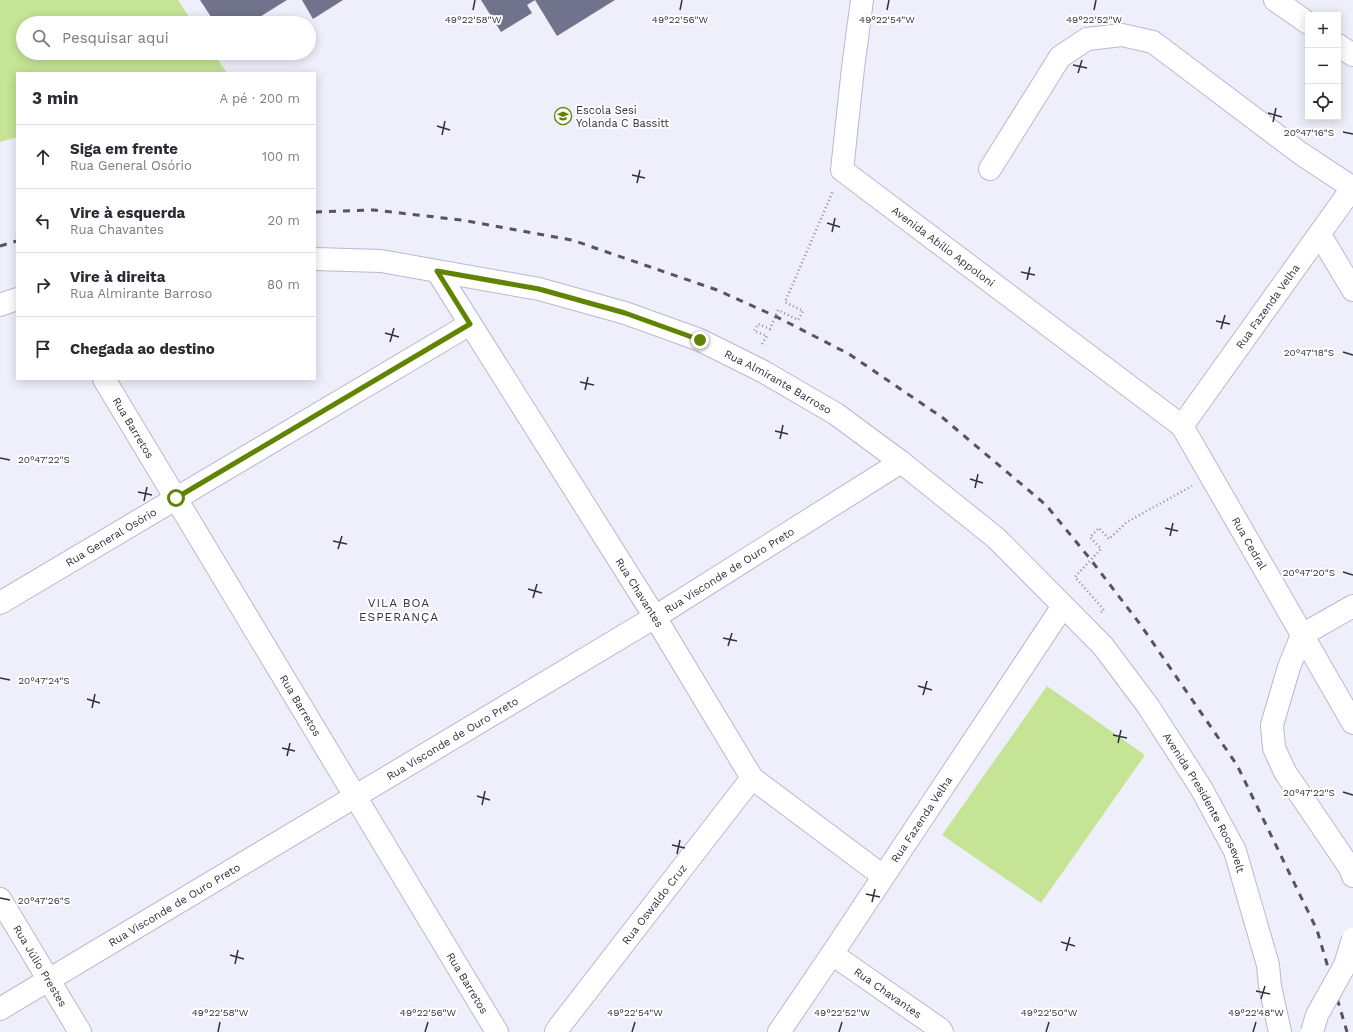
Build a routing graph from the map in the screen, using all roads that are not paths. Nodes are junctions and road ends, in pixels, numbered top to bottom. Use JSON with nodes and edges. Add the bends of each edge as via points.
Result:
{"nodes":[{"id":1,"x":862,"y":0,"type":"edge"},
{"id":2,"x":1275,"y":0,"type":"edge"},
{"id":3,"x":1305,"y":21,"type":"edge"},
{"id":4,"x":1341,"y":46,"type":"edge"},
{"id":5,"x":1353,"y":55,"type":"edge"},
{"id":6,"x":990,"y":169,"type":"dead end"},
{"id":7,"x":1353,"y":187,"type":"edge"},
{"id":8,"x":1353,"y":206,"type":"edge"},
{"id":9,"x":1326,"y":227,"type":"junction"},
{"id":10,"x":316,"y":259,"type":"edge"},
{"id":11,"x":437,"y":271,"type":"junction"},
{"id":12,"x":1353,"y":290,"type":"edge"},
{"id":13,"x":16,"y":300,"type":"edge"},
{"id":14,"x":0,"y":305,"type":"edge"},
{"id":15,"x":470,"y":324,"type":"junction"},
{"id":16,"x":105,"y":380,"type":"edge"},
{"id":17,"x":1182,"y":426,"type":"junction"},
{"id":18,"x":901,"y":462,"type":"junction"},
{"id":19,"x":176,"y":498,"type":"junction"},
{"id":20,"x":0,"y":603,"type":"edge"},
{"id":21,"x":1063,"y":606,"type":"junction"},
{"id":22,"x":1353,"y":606,"type":"edge"},
{"id":23,"x":655,"y":617,"type":"junction"},
{"id":24,"x":1302,"y":635,"type":"junction"},
{"id":25,"x":1353,"y":723,"type":"edge"},
{"id":26,"x":752,"y":778,"type":"junction"},
{"id":27,"x":355,"y":797,"type":"junction"},
{"id":28,"x":883,"y":876,"type":"junction"},
{"id":29,"x":1353,"y":876,"type":"edge"},
{"id":30,"x":0,"y":899,"type":"edge"},
{"id":31,"x":1353,"y":940,"type":"edge"},
{"id":32,"x":832,"y":954,"type":"junction"},
{"id":33,"x":49,"y":980,"type":"junction"},
{"id":34,"x":0,"y":1009,"type":"edge"},
{"id":35,"x":80,"y":1032,"type":"edge"},
{"id":36,"x":497,"y":1032,"type":"edge"},
{"id":37,"x":556,"y":1032,"type":"edge"},
{"id":38,"x":779,"y":1032,"type":"edge"},
{"id":39,"x":942,"y":1032,"type":"edge"},
{"id":40,"x":1280,"y":1032,"type":"edge"},
{"id":41,"x":1312,"y":1032,"type":"edge"}],
"edges":[{"from":1,"to":17,"type":"street","name":"Avenida Abílio Appoloni","via":[[842,170]]},
{"from":2,"to":3,"type":"street"},
{"from":4,"to":5,"type":"street"},
{"from":6,"to":7,"type":"street","via":[[1060,58],[1087,38],[1122,35],[1153,42],[1300,153]]},
{"from":7,"to":9,"type":"street","name":"Rua Fazenda Velha"},
{"from":8,"to":9,"type":"street"},
{"from":9,"to":12,"type":"street"},
{"from":9,"to":17,"type":"street","name":"Rua Fazenda Velha"},
{"from":10,"to":11,"type":"street","name":"Rua Almirante Barroso","via":[[381,261]]},
{"from":11,"to":15,"type":"street","name":"Rua Chavantes"},
{"from":11,"to":18,"type":"street","name":"Rua Almirante Barroso","via":[[539,289],[625,313],[700,340],[764,372],[836,414]]},
{"from":13,"to":14,"type":"street"},
{"from":15,"to":19,"type":"street","name":"Rua General Osório"},
{"from":15,"to":23,"type":"street","name":"Rua Chavantes"},
{"from":16,"to":19,"type":"street","name":"Rua Barretos"},
{"from":17,"to":24,"type":"street","name":"Rua Cedral"},
{"from":18,"to":21,"type":"street","name":"Rua Almirante Barroso","via":[[996,538]]},
{"from":18,"to":23,"type":"street","name":"Rua Visconde de Ouro Preto"},
{"from":19,"to":20,"type":"street","name":"Rua General Osório"},
{"from":19,"to":27,"type":"street","name":"Rua Barretos"},
{"from":21,"to":28,"type":"street","name":"Rua Fazenda Velha"},
{"from":21,"to":40,"type":"street","name":"Avenida Presidente Roosevelt","via":[[1103,646],[1148,706],[1201,788],[1235,851],[1268,965]]},
{"from":22,"to":24,"type":"street"},
{"from":23,"to":26,"type":"street","name":"Rua Chavantes"},
{"from":23,"to":27,"type":"street","name":"Rua Visconde de Ouro Preto"},
{"from":24,"to":25,"type":"street","name":"Rua Cedral"},
{"from":24,"to":29,"type":"street","via":[[1289,667],[1272,725],[1274,748],[1284,772]]},
{"from":26,"to":28,"type":"street","name":"Rua Chavantes"},
{"from":26,"to":37,"type":"street","name":"Rua Oswaldo Cruz"},
{"from":27,"to":33,"type":"street","name":"Rua Visconde de Ouro Preto"},
{"from":27,"to":36,"type":"street","name":"Rua Barretos"},
{"from":28,"to":32,"type":"street","name":"Rua Fazenda Velha"},
{"from":30,"to":33,"type":"street","name":"Rua Júlio Prestes"},
{"from":31,"to":41,"type":"street","bridge":true,"via":[[1345,965],[1317,1015]]},
{"from":32,"to":38,"type":"street","name":"Rua Fazenda Velha"},
{"from":32,"to":39,"type":"street","name":"Rua Chavantes"},
{"from":33,"to":34,"type":"street","name":"Rua Visconde de Ouro Preto"},
{"from":33,"to":35,"type":"street","name":"Rua Júlio Prestes"}]}
